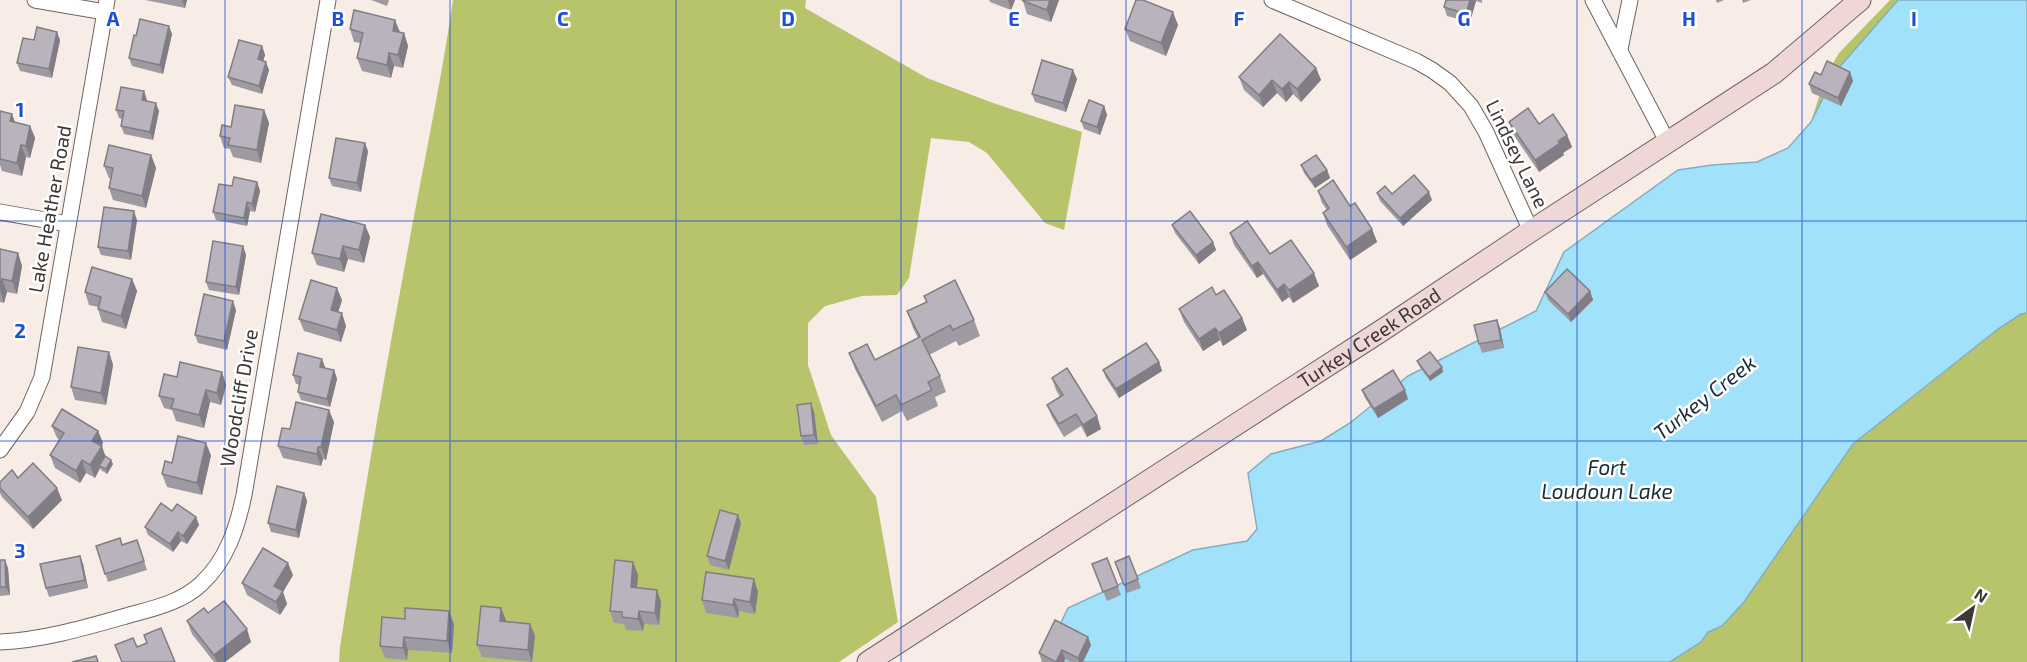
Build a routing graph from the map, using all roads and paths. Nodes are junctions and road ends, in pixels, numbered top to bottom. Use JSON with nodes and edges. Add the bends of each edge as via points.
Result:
{"nodes":[{"id":1,"x":35,"y":0,"type":"edge"},
{"id":2,"x":328,"y":0,"type":"edge"},
{"id":3,"x":1272,"y":0,"type":"edge"},
{"id":4,"x":1593,"y":0,"type":"edge"},
{"id":5,"x":1630,"y":0,"type":"edge"},
{"id":6,"x":1860,"y":0,"type":"edge"},
{"id":7,"x":106,"y":6,"type":"edge"},
{"id":8,"x":1620,"y":50,"type":"junction"},
{"id":9,"x":1668,"y":143,"type":"junction"},
{"id":10,"x":0,"y":212,"type":"edge"},
{"id":11,"x":68,"y":224,"type":"junction"},
{"id":12,"x":1531,"y":231,"type":"junction"},
{"id":13,"x":0,"y":450,"type":"edge"},
{"id":14,"x":0,"y":642,"type":"edge"},
{"id":15,"x":868,"y":662,"type":"edge"}],
"edges":[{"from":1,"to":7,"type":"street"},
{"from":2,"to":14,"type":"street","name":"Woodcliff Drive","via":[[244,495],[238,526],[222,558],[201,585],[170,603],[69,633]]},
{"from":3,"to":12,"type":"street","name":"Lindsey Lane","via":[[1416,61],[1450,83],[1471,106],[1486,132]]},
{"from":4,"to":8,"type":"street"},
{"from":5,"to":8,"type":"street"},
{"from":6,"to":9,"type":"street","name":"Turkey Creek Road","via":[[1774,73]]},
{"from":7,"to":11,"type":"street","name":"Lake Heather Road"},
{"from":8,"to":9,"type":"street"},
{"from":9,"to":12,"type":"street","name":"Turkey Creek Road"},
{"from":10,"to":11,"type":"street"},
{"from":11,"to":13,"type":"street","name":"Lake Heather Road","via":[[42,376],[27,412]]},
{"from":12,"to":15,"type":"street","name":"Turkey Creek Road"}]}
